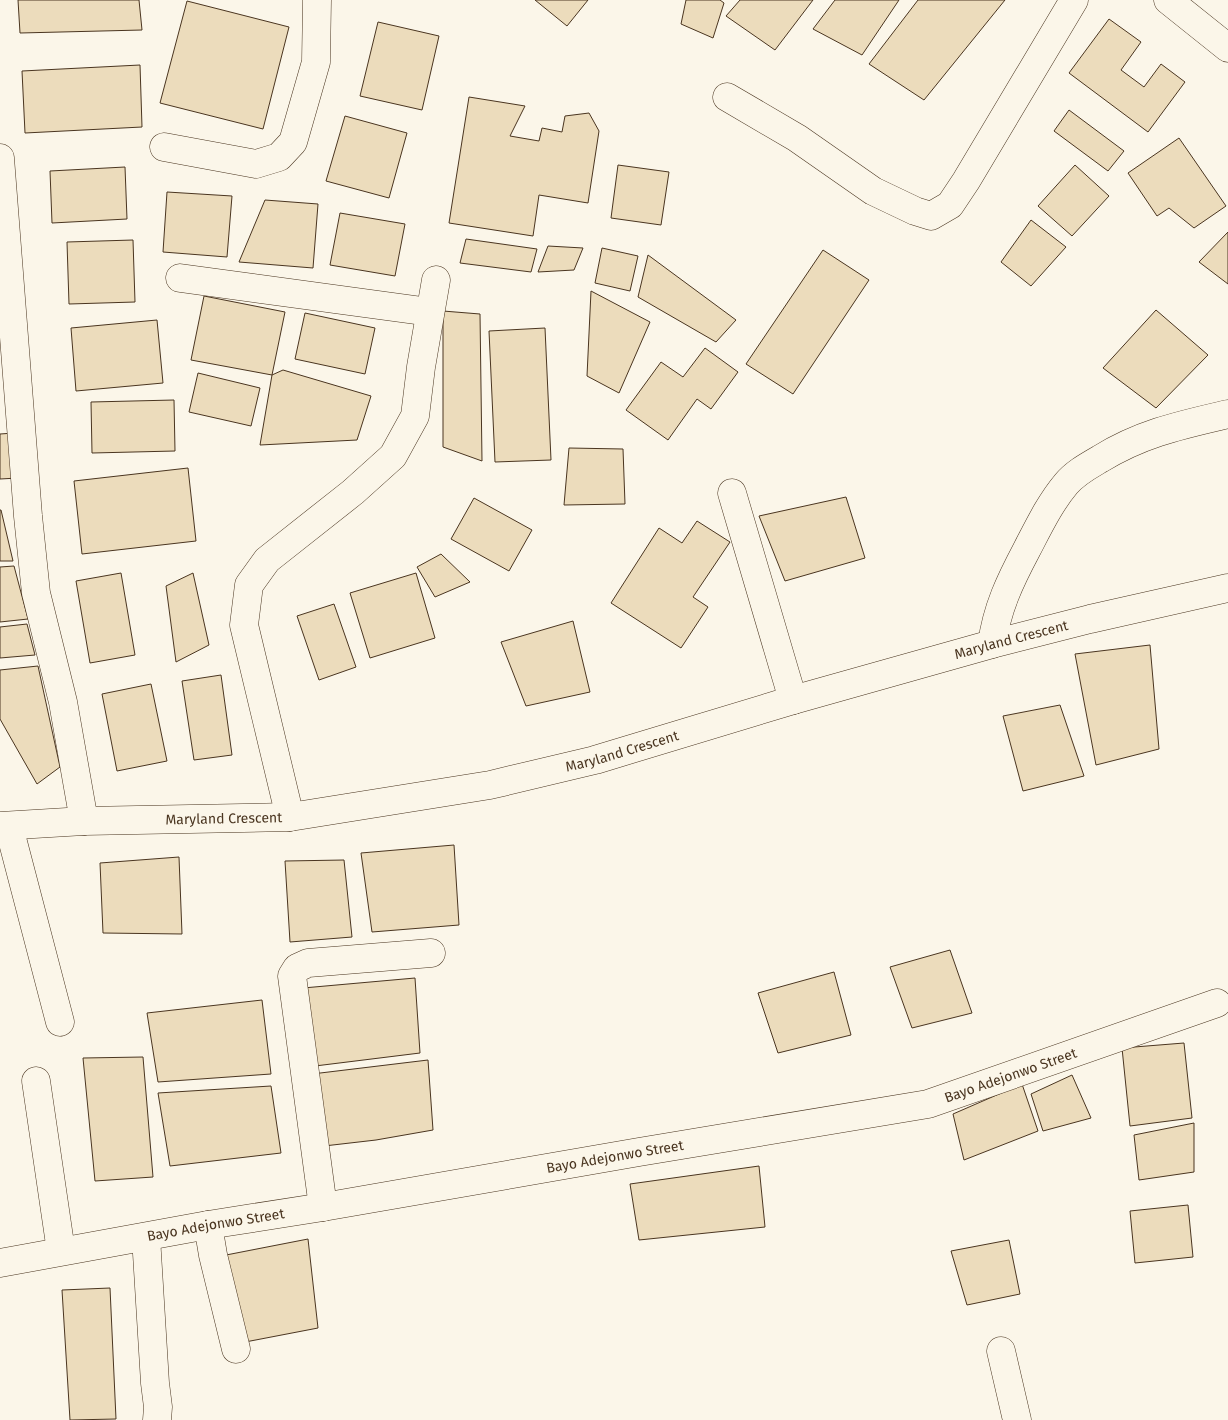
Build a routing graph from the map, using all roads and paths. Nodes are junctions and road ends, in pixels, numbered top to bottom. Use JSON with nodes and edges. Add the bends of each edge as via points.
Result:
{"nodes":[{"id":1,"x":317,"y":0,"type":"edge"},
{"id":2,"x":1074,"y":0,"type":"edge"},
{"id":3,"x":1168,"y":0,"type":"edge"},
{"id":4,"x":1228,"y":48,"type":"edge"},
{"id":5,"x":727,"y":97,"type":"dead end"},
{"id":6,"x":164,"y":147,"type":"dead end"},
{"id":7,"x":0,"y":158,"type":"edge"},
{"id":8,"x":180,"y":278,"type":"dead end"},
{"id":9,"x":436,"y":280,"type":"dead end"},
{"id":10,"x":430,"y":312,"type":"junction"},
{"id":11,"x":7,"y":343,"type":"edge"},
{"id":12,"x":1228,"y":414,"type":"edge"},
{"id":13,"x":732,"y":493,"type":"dead end"},
{"id":14,"x":1228,"y":588,"type":"edge"},
{"id":15,"x":992,"y":644,"type":"junction"},
{"id":16,"x":793,"y":700,"type":"junction"},
{"id":17,"x":290,"y":817,"type":"junction"},
{"id":18,"x":84,"y":821,"type":"junction"},
{"id":19,"x":5,"y":826,"type":"edge"},
{"id":20,"x":431,"y":952,"type":"dead end"},
{"id":21,"x":1217,"y":1003,"type":"dead end"},
{"id":22,"x":60,"y":1022,"type":"dead end"},
{"id":23,"x":36,"y":1081,"type":"dead end"},
{"id":24,"x":323,"y":1206,"type":"junction"},
{"id":25,"x":208,"y":1225,"type":"junction"},
{"id":26,"x":146,"y":1237,"type":"junction"},
{"id":27,"x":61,"y":1251,"type":"junction"},
{"id":28,"x":0,"y":1263,"type":"edge"},
{"id":29,"x":236,"y":1349,"type":"dead end"},
{"id":30,"x":1001,"y":1351,"type":"dead end"},
{"id":31,"x":157,"y":1420,"type":"edge"},
{"id":32,"x":1017,"y":1420,"type":"edge"}],
"edges":[{"from":1,"to":6,"type":"street","via":[[316,62],[293,142],[279,157],[256,164]]},
{"from":2,"to":5,"type":"street","via":[[950,205],[931,216],[873,191],[797,138]]},
{"from":3,"to":4,"type":"street"},
{"from":7,"to":11,"type":"street"},
{"from":8,"to":10,"type":"street"},
{"from":9,"to":10,"type":"street"},
{"from":10,"to":17,"type":"street","via":[[415,416],[393,456],[267,560],[249,585],[244,625]]},
{"from":11,"to":18,"type":"street","via":[[36,593],[63,702]]},
{"from":12,"to":15,"type":"street","via":[[1134,440],[1085,467],[1067,482],[1015,570],[1003,598]]},
{"from":13,"to":16,"type":"street"},
{"from":14,"to":15,"type":"street","name":"Maryland Crescent"},
{"from":15,"to":16,"type":"street","name":"Maryland Crescent"},
{"from":16,"to":17,"type":"street","name":"Maryland Crescent","via":[[596,760],[490,785]]},
{"from":17,"to":18,"type":"street","name":"Maryland Crescent"},
{"from":18,"to":19,"type":"street","name":"Maryland Crescent"},
{"from":19,"to":22,"type":"street"},
{"from":20,"to":24,"type":"street","via":[[308,963],[297,968],[292,976]]},
{"from":21,"to":24,"type":"street","name":"Bayo Adejonwo Street","via":[[928,1104]]},
{"from":23,"to":27,"type":"street"},
{"from":24,"to":25,"type":"street","name":"Bayo Adejonwo Street"},
{"from":25,"to":26,"type":"street","name":"Bayo Adejonwo Street"},
{"from":25,"to":29,"type":"street"},
{"from":26,"to":27,"type":"street","name":"Bayo Adejonwo Street"},
{"from":26,"to":31,"type":"street"},
{"from":27,"to":28,"type":"street","name":"Bayo Adejonwo Street"},
{"from":30,"to":32,"type":"street"}]}
